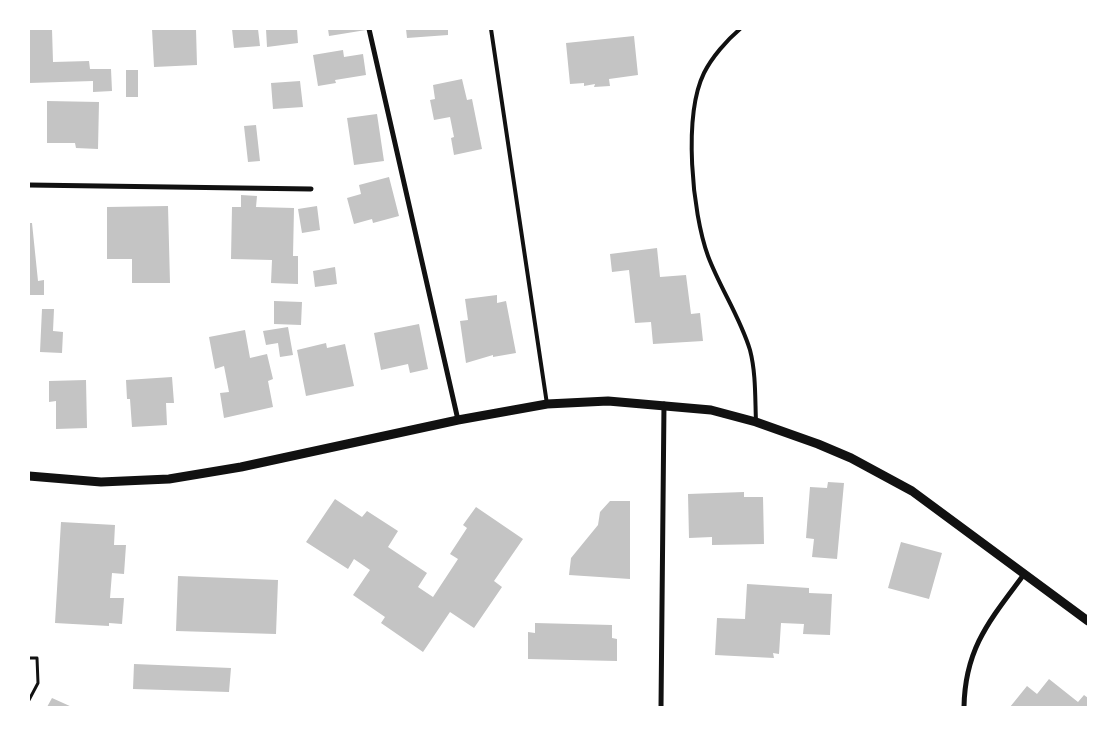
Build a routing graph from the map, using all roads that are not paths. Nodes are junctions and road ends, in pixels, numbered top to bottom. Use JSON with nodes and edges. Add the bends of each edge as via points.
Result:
{"nodes":[{"id":1,"x":369,"y":29,"type":"edge"},
{"id":2,"x":491,"y":29,"type":"edge"},
{"id":3,"x":740,"y":29,"type":"edge"},
{"id":4,"x":29,"y":185,"type":"edge"},
{"id":5,"x":310,"y":189,"type":"dead end"},
{"id":6,"x":547,"y":404,"type":"junction"},
{"id":7,"x":664,"y":404,"type":"junction"},
{"id":8,"x":458,"y":420,"type":"junction"},
{"id":9,"x":756,"y":422,"type":"junction"},
{"id":10,"x":29,"y":476,"type":"edge"},
{"id":11,"x":1025,"y":573,"type":"junction"},
{"id":12,"x":1088,"y":621,"type":"edge"},
{"id":13,"x":661,"y":707,"type":"edge"},
{"id":14,"x":964,"y":707,"type":"edge"}],
"edges":[{"from":1,"to":8,"type":"street"},
{"from":2,"to":6,"type":"lane"},
{"from":3,"to":9,"type":"lane","via":[[704,73],[693,111],[693,167],[699,220],[708,254],[750,350]]},
{"from":4,"to":5,"type":"street"},
{"from":6,"to":7,"type":"street","via":[[608,401]]},
{"from":6,"to":8,"type":"street"},
{"from":7,"to":9,"type":"street","via":[[711,410]]},
{"from":7,"to":13,"type":"street"},
{"from":8,"to":10,"type":"street","via":[[170,479],[101,482]]},
{"from":9,"to":11,"type":"street","via":[[850,458],[912,491]]},
{"from":11,"to":12,"type":"street"},
{"from":11,"to":14,"type":"street","via":[[980,635],[968,667]]}]}
